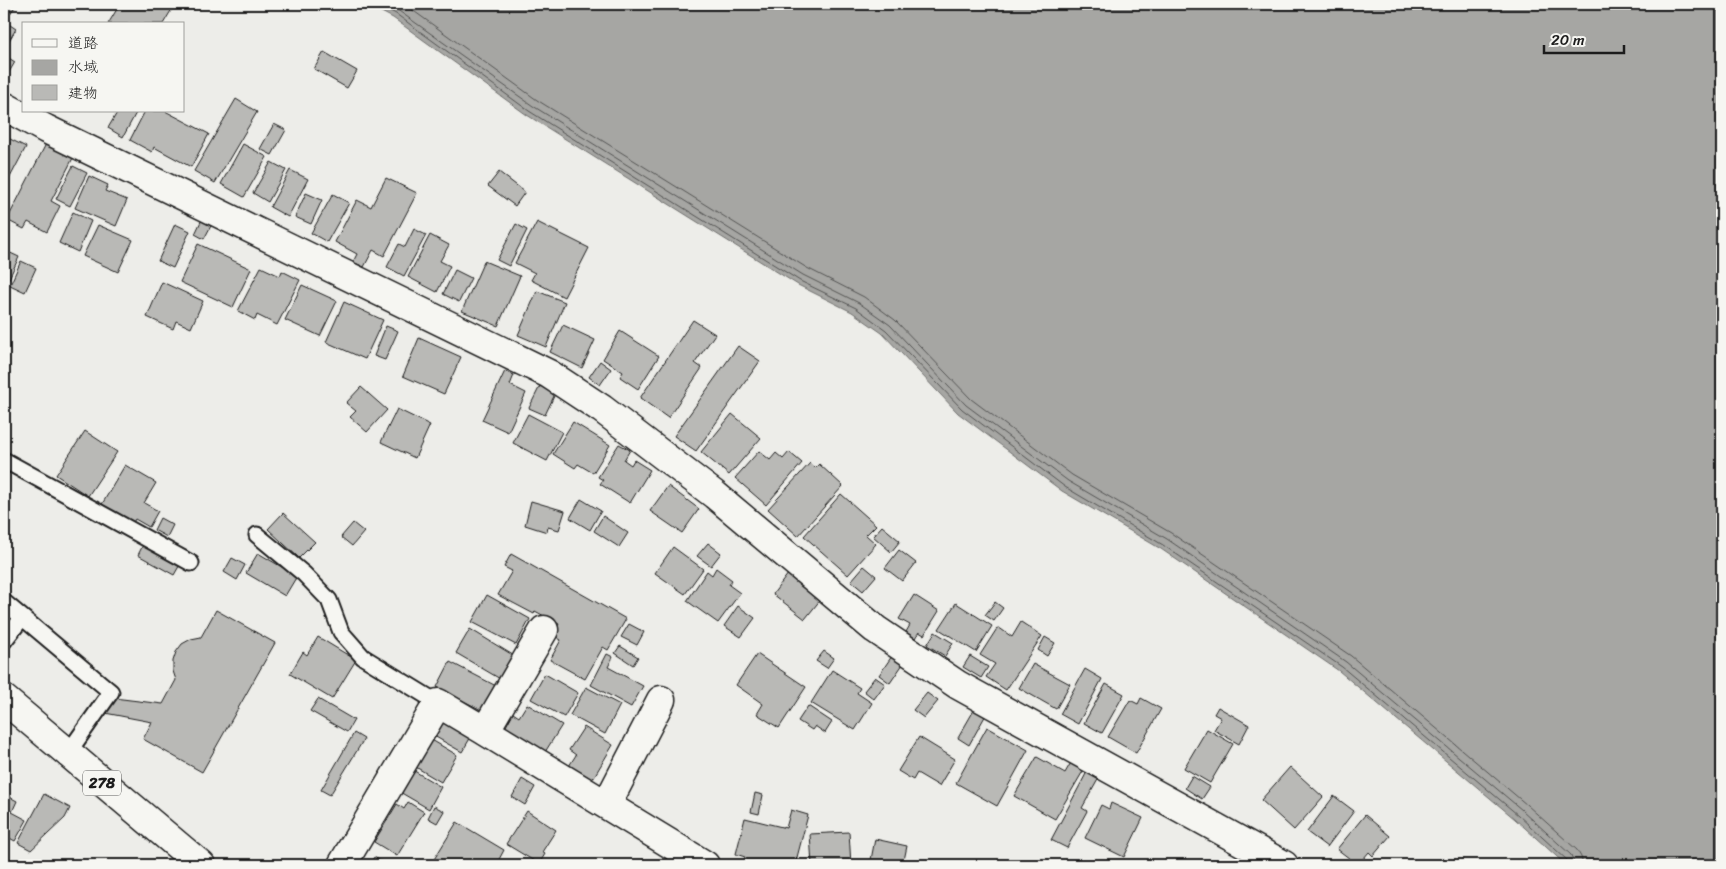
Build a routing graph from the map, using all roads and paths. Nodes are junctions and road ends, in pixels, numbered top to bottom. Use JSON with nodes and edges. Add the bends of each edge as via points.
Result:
{"nodes":[{"id":1,"x":4,"y":106,"type":"edge"},
{"id":2,"x":4,"y":460,"type":"edge"},
{"id":3,"x":257,"y":535,"type":"dead end"},
{"id":4,"x":191,"y":563,"type":"dead end"},
{"id":5,"x":4,"y":602,"type":"edge"},
{"id":6,"x":22,"y":618,"type":"junction"},
{"id":7,"x":544,"y":630,"type":"dead end"},
{"id":8,"x":4,"y":641,"type":"edge"},
{"id":9,"x":4,"y":699,"type":"edge"},
{"id":10,"x":661,"y":700,"type":"dead end"},
{"id":11,"x":438,"y":703,"type":"junction"},
{"id":12,"x":485,"y":731,"type":"junction"},
{"id":13,"x":68,"y":753,"type":"junction"},
{"id":14,"x":607,"y":804,"type":"junction"},
{"id":15,"x":201,"y":865,"type":"edge"},
{"id":16,"x":342,"y":865,"type":"edge"},
{"id":17,"x":705,"y":865,"type":"edge"},
{"id":18,"x":1284,"y":865,"type":"edge"}],
"edges":[{"from":1,"to":18,"type":"main road","via":[[549,374],[602,409],[715,495],[875,629],[958,685]]},
{"from":2,"to":4,"type":"lane"},
{"from":3,"to":11,"type":"lane","via":[[304,574],[329,600],[341,632],[363,657]]},
{"from":5,"to":6,"type":"lane"},
{"from":6,"to":8,"type":"lane"},
{"from":6,"to":13,"type":"lane","via":[[111,692]]},
{"from":7,"to":12,"type":"main road"},
{"from":9,"to":13,"type":"main road","number":"278"},
{"from":10,"to":14,"type":"main road"},
{"from":11,"to":12,"type":"main road"},
{"from":11,"to":16,"type":"main road"},
{"from":12,"to":14,"type":"main road"},
{"from":13,"to":15,"type":"main road","number":"278"},
{"from":14,"to":17,"type":"main road"}]}
